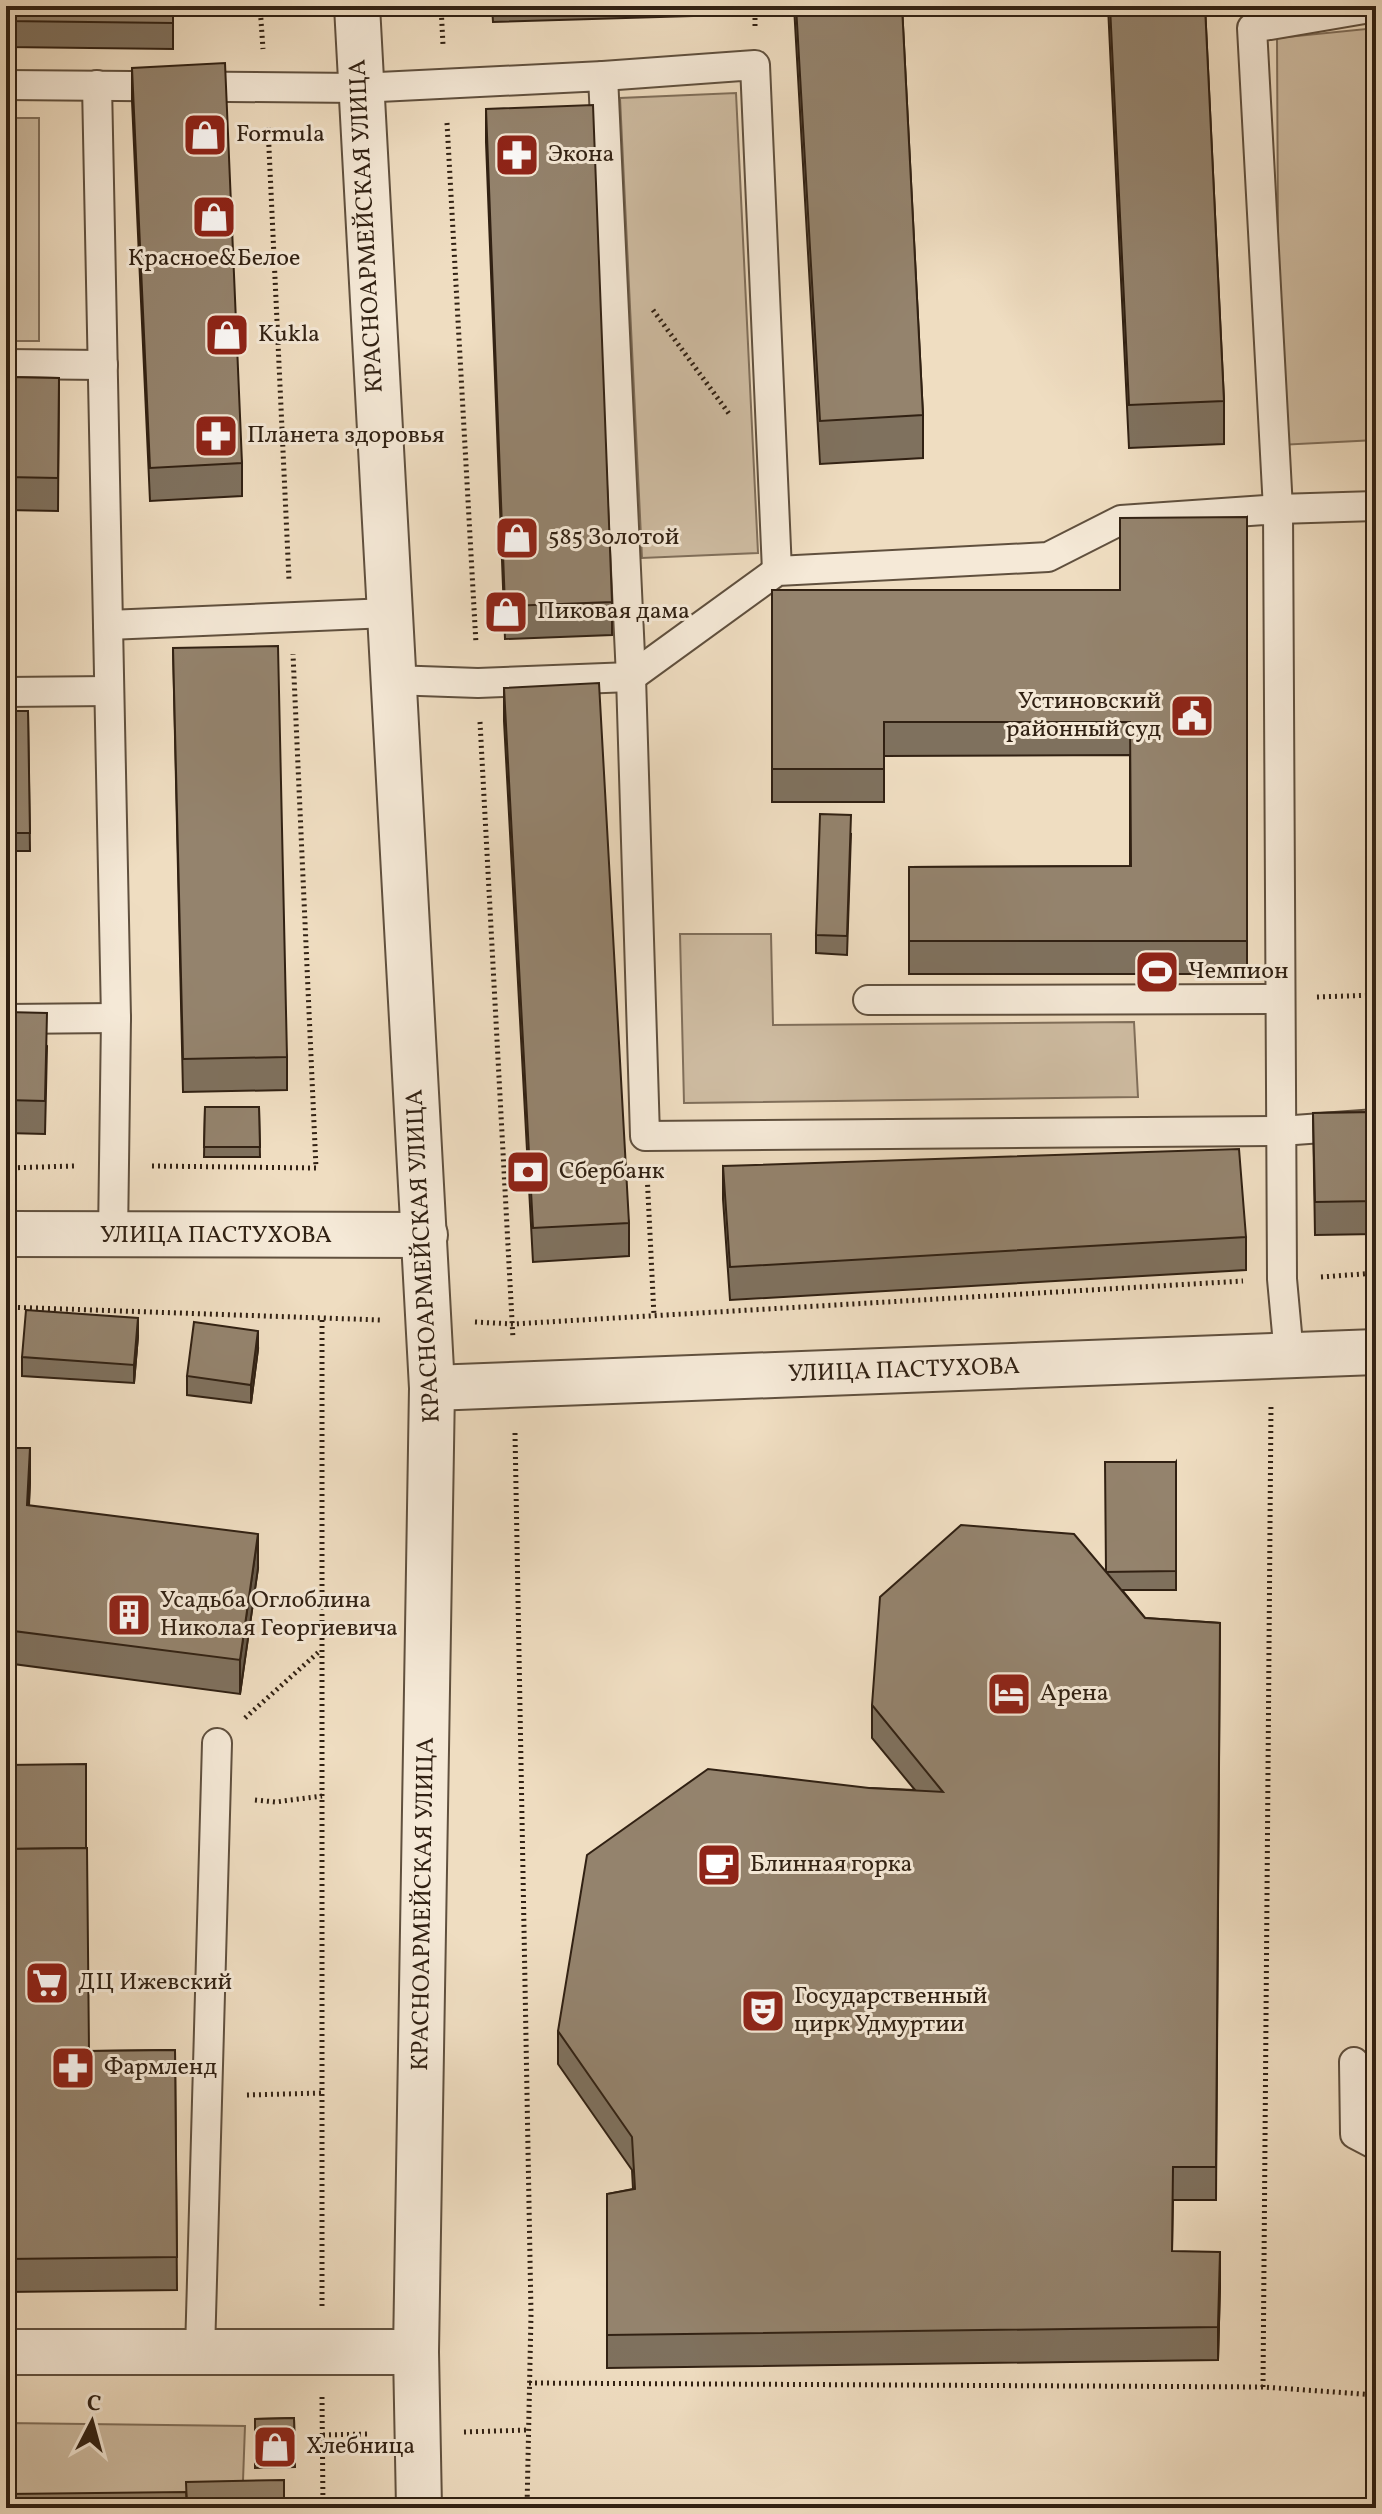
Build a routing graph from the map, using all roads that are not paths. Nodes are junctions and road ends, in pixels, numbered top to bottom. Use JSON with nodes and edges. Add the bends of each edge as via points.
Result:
{"nodes":[{"id":1,"x":357,"y":6,"type":"edge"},
{"id":2,"x":1376,"y":7,"type":"edge"},
{"id":3,"x":603,"y":76,"type":"junction"},
{"id":4,"x":6,"y":85,"type":"edge"},
{"id":5,"x":97,"y":85,"type":"junction"},
{"id":6,"x":359,"y":88,"type":"junction"},
{"id":7,"x":6,"y":364,"type":"edge"},
{"id":8,"x":103,"y":365,"type":"junction"},
{"id":9,"x":1376,"y":506,"type":"edge"},
{"id":10,"x":1278,"y":509,"type":"junction"},
{"id":11,"x":777,"y":571,"type":"junction"},
{"id":12,"x":388,"y":613,"type":"junction"},
{"id":13,"x":108,"y":625,"type":"junction"},
{"id":14,"x":631,"y":677,"type":"junction"},
{"id":15,"x":391,"y":680,"type":"junction"},
{"id":16,"x":109,"y":691,"type":"junction"},
{"id":17,"x":6,"y":692,"type":"edge"},
{"id":18,"x":1278,"y":999,"type":"junction"},
{"id":19,"x":868,"y":1000,"type":"dead end"},
{"id":20,"x":116,"y":1018,"type":"junction"},
{"id":21,"x":6,"y":1019,"type":"edge"},
{"id":22,"x":1376,"y":1124,"type":"edge"},
{"id":23,"x":1281,"y":1131,"type":"junction"},
{"id":24,"x":6,"y":1234,"type":"edge"},
{"id":25,"x":425,"y":1235,"type":"junction"},
{"id":26,"x":113,"y":1236,"type":"junction"},
{"id":27,"x":1376,"y":1352,"type":"edge"},
{"id":28,"x":1289,"y":1355,"type":"junction"},
{"id":29,"x":432,"y":1388,"type":"junction"},
{"id":30,"x":217,"y":1743,"type":"road end"},
{"id":31,"x":1354,"y":2062,"type":"dead end"},
{"id":32,"x":1376,"y":2145,"type":"edge"},
{"id":33,"x":6,"y":2352,"type":"edge"},
{"id":34,"x":200,"y":2352,"type":"junction"},
{"id":35,"x":416,"y":2352,"type":"junction"},
{"id":36,"x":419,"y":2508,"type":"edge"}],
"edges":[{"from":1,"to":6,"type":"street","name":"КРАСНОАРМЕЙСКАЯ УЛИЦА"},
{"from":2,"to":10,"type":"lane","via":[[1252,28]]},
{"from":3,"to":6,"type":"lane"},
{"from":3,"to":11,"type":"lane","via":[[755,65]]},
{"from":3,"to":14,"type":"lane"},
{"from":4,"to":5,"type":"lane"},
{"from":5,"to":6,"type":"lane"},
{"from":5,"to":8,"type":"lane"},
{"from":6,"to":12,"type":"street","name":"КРАСНОАРМЕЙСКАЯ УЛИЦА"},
{"from":7,"to":8,"type":"lane"},
{"from":8,"to":13,"type":"lane"},
{"from":9,"to":10,"type":"lane"},
{"from":10,"to":11,"type":"lane","via":[[1121,520],[1048,557]]},
{"from":10,"to":18,"type":"lane"},
{"from":11,"to":14,"type":"lane"},
{"from":12,"to":13,"type":"lane"},
{"from":12,"to":15,"type":"street","name":"КРАСНОАРМЕЙСКАЯ УЛИЦА"},
{"from":13,"to":16,"type":"lane"},
{"from":14,"to":15,"type":"lane","via":[[478,683]]},
{"from":14,"to":23,"type":"lane","via":[[645,1136]]},
{"from":15,"to":25,"type":"street","name":"КРАСНОАРМЕЙСКАЯ УЛИЦА"},
{"from":16,"to":17,"type":"lane"},
{"from":16,"to":20,"type":"lane"},
{"from":18,"to":19,"type":"lane"},
{"from":18,"to":23,"type":"lane"},
{"from":20,"to":21,"type":"lane"},
{"from":20,"to":26,"type":"lane"},
{"from":22,"to":23,"type":"lane"},
{"from":23,"to":28,"type":"lane","via":[[1282,1279]]},
{"from":24,"to":26,"type":"street","name":"УЛИЦА ПАСТУХОВА"},
{"from":25,"to":26,"type":"street","name":"УЛИЦА ПАСТУХОВА"},
{"from":25,"to":29,"type":"street","name":"КРАСНОАРМЕЙСКАЯ УЛИЦА"},
{"from":27,"to":28,"type":"street","name":"УЛИЦА ПАСТУХОВА"},
{"from":28,"to":29,"type":"street","name":"УЛИЦА ПАСТУХОВА"},
{"from":29,"to":35,"type":"street","name":"КРАСНОАРМЕЙСКАЯ УЛИЦА"},
{"from":30,"to":34,"type":"lane"},
{"from":31,"to":32,"type":"lane","via":[[1355,2134]]},
{"from":33,"to":34,"type":"street"},
{"from":34,"to":35,"type":"street"},
{"from":35,"to":36,"type":"street","name":"КРАСНОАРМЕЙСКАЯ УЛИЦА"}]}
